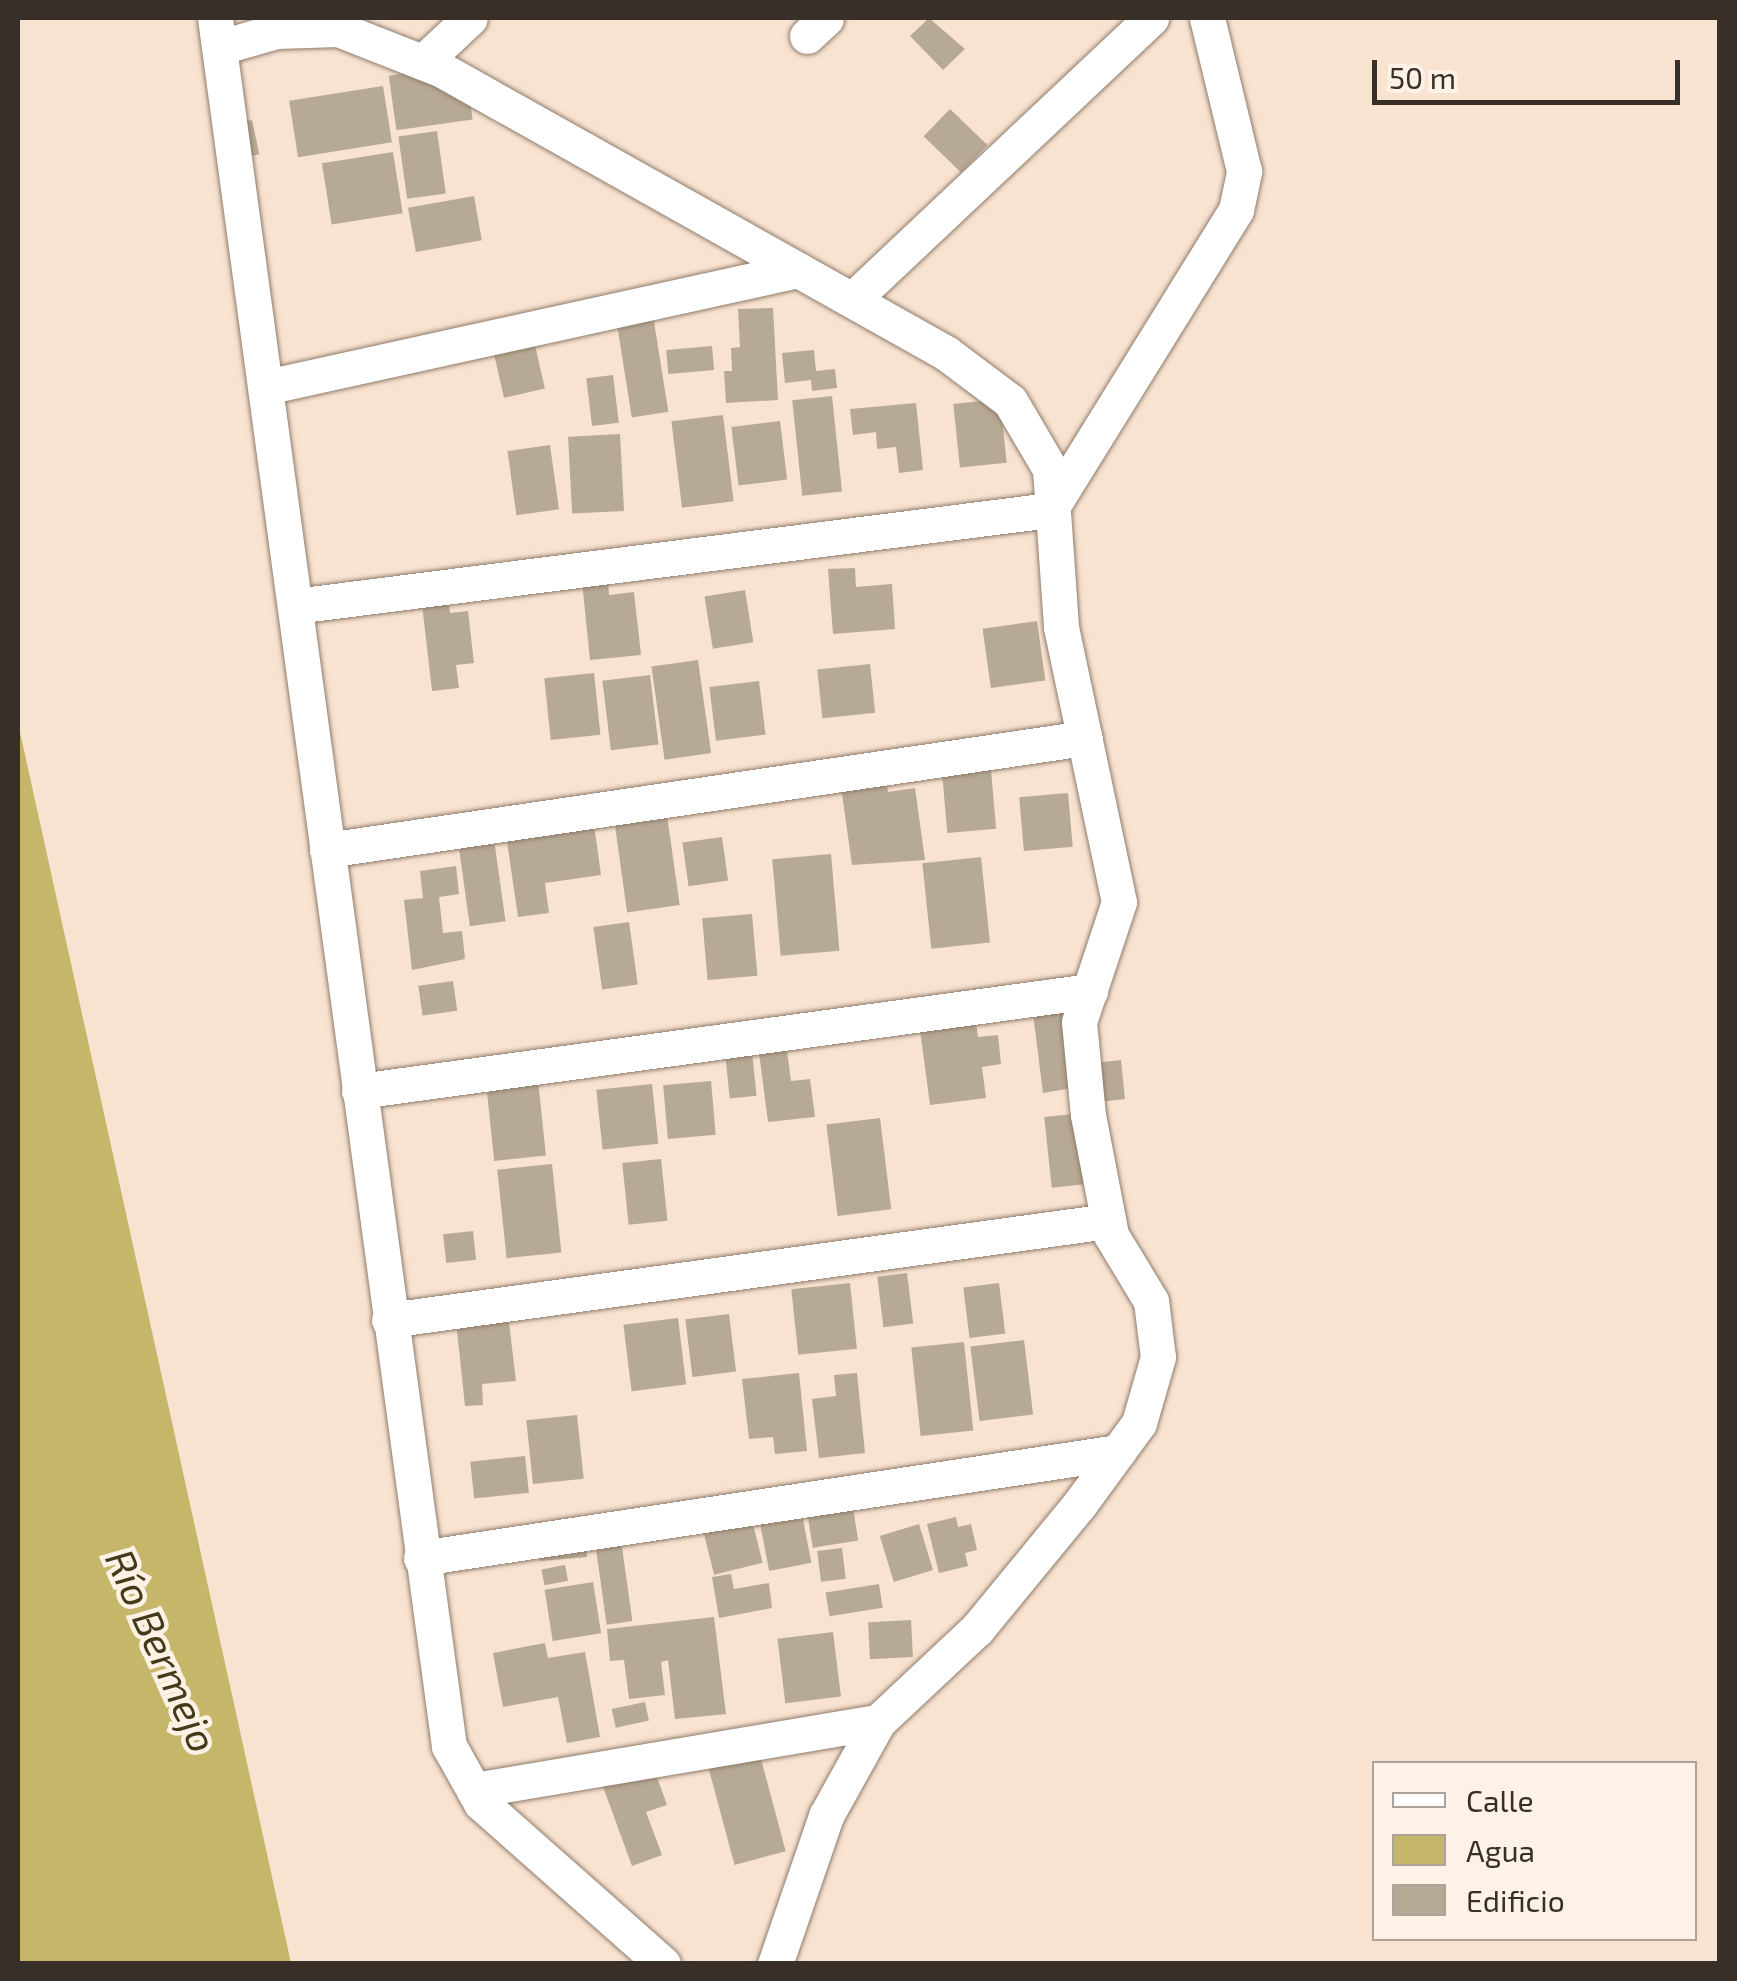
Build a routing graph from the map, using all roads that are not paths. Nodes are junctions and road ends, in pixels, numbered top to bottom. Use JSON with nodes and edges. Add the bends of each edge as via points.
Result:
{"nodes":[{"id":1,"x":470,"y":18,"type":"edge"},
{"id":2,"x":1152,"y":18,"type":"edge"},
{"id":3,"x":1207,"y":18,"type":"edge"},
{"id":4,"x":218,"y":32,"type":"edge"},
{"id":5,"x":423,"y":62,"type":"junction"},
{"id":6,"x":798,"y":270,"type":"junction"},
{"id":7,"x":852,"y":300,"type":"junction"},
{"id":8,"x":266,"y":387,"type":"junction"},
{"id":9,"x":1050,"y":510,"type":"junction"},
{"id":10,"x":294,"y":606,"type":"junction"},
{"id":11,"x":1085,"y":738,"type":"junction"},
{"id":12,"x":327,"y":850,"type":"junction"},
{"id":13,"x":1090,"y":992,"type":"junction"},
{"id":14,"x":359,"y":1091,"type":"junction"},
{"id":15,"x":1108,"y":1221,"type":"junction"},
{"id":16,"x":389,"y":1320,"type":"junction"},
{"id":17,"x":1118,"y":1452,"type":"junction"},
{"id":18,"x":421,"y":1558,"type":"junction"},
{"id":19,"x":878,"y":1722,"type":"junction"},
{"id":20,"x":474,"y":1790,"type":"junction"},
{"id":21,"x":663,"y":1964,"type":"edge"},
{"id":22,"x":775,"y":1964,"type":"edge"}],
"edges":[{"from":1,"to":5,"type":"street"},
{"from":2,"to":7,"type":"street"},
{"from":3,"to":9,"type":"street","via":[[1244,171],[1236,210]]},
{"from":4,"to":5,"type":"street","via":[[338,30]]},
{"from":4,"to":8,"type":"street"},
{"from":5,"to":6,"type":"street"},
{"from":6,"to":7,"type":"street"},
{"from":6,"to":8,"type":"street"},
{"from":7,"to":9,"type":"street","via":[[946,353],[1010,401],[1050,469]]},
{"from":8,"to":10,"type":"street"},
{"from":9,"to":10,"type":"street"},
{"from":9,"to":11,"type":"street","via":[[1061,627]]},
{"from":10,"to":12,"type":"street"},
{"from":11,"to":12,"type":"street"},
{"from":11,"to":13,"type":"street","via":[[1119,902]]},
{"from":12,"to":14,"type":"street"},
{"from":13,"to":14,"type":"street"},
{"from":13,"to":15,"type":"street","via":[[1079,1022]]},
{"from":14,"to":16,"type":"street"},
{"from":15,"to":16,"type":"street"},
{"from":15,"to":17,"type":"street","via":[[1151,1301],[1158,1357],[1139,1423]]},
{"from":16,"to":18,"type":"street"},
{"from":17,"to":18,"type":"street"},
{"from":17,"to":19,"type":"street","via":[[977,1629]]},
{"from":18,"to":20,"type":"street","via":[[449,1746]]},
{"from":19,"to":20,"type":"street"},
{"from":19,"to":22,"type":"street","via":[[826,1816]]},
{"from":20,"to":21,"type":"street"}]}
